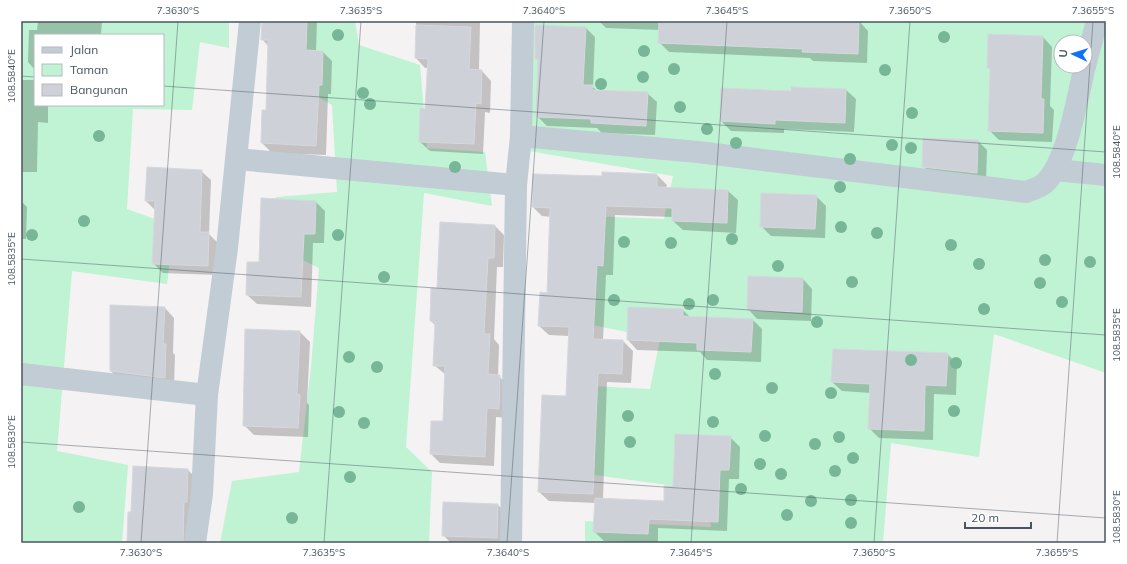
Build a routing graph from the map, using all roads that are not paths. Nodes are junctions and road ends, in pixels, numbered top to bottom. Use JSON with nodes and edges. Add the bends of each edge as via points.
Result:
{"nodes":[{"id":1,"x":250,"y":21,"type":"edge"},
{"id":2,"x":523,"y":21,"type":"edge"},
{"id":3,"x":1096,"y":21,"type":"edge"},
{"id":4,"x":1093,"y":34,"type":"edge"},
{"id":5,"x":1083,"y":74,"type":"edge"},
{"id":6,"x":521,"y":136,"type":"junction"},
{"id":7,"x":237,"y":159,"type":"junction"},
{"id":8,"x":1055,"y":170,"type":"junction"},
{"id":9,"x":1106,"y":175,"type":"edge"},
{"id":10,"x":516,"y":185,"type":"junction"},
{"id":11,"x":21,"y":374,"type":"edge"},
{"id":12,"x":207,"y":395,"type":"junction"},
{"id":13,"x":195,"y":543,"type":"edge"},
{"id":14,"x":511,"y":543,"type":"edge"}],
"edges":[{"from":1,"to":7,"type":"street"},
{"from":2,"to":6,"type":"street"},
{"from":3,"to":4,"type":"street"},
{"from":5,"to":8,"type":"street","via":[[1064,147]]},
{"from":6,"to":8,"type":"street","via":[[698,152],[1026,192],[1044,184]]},
{"from":6,"to":10,"type":"street"},
{"from":7,"to":10,"type":"street"},
{"from":7,"to":12,"type":"street"},
{"from":8,"to":9,"type":"street"},
{"from":10,"to":14,"type":"street"},
{"from":11,"to":12,"type":"street"},
{"from":12,"to":13,"type":"street","via":[[202,494]]}]}
